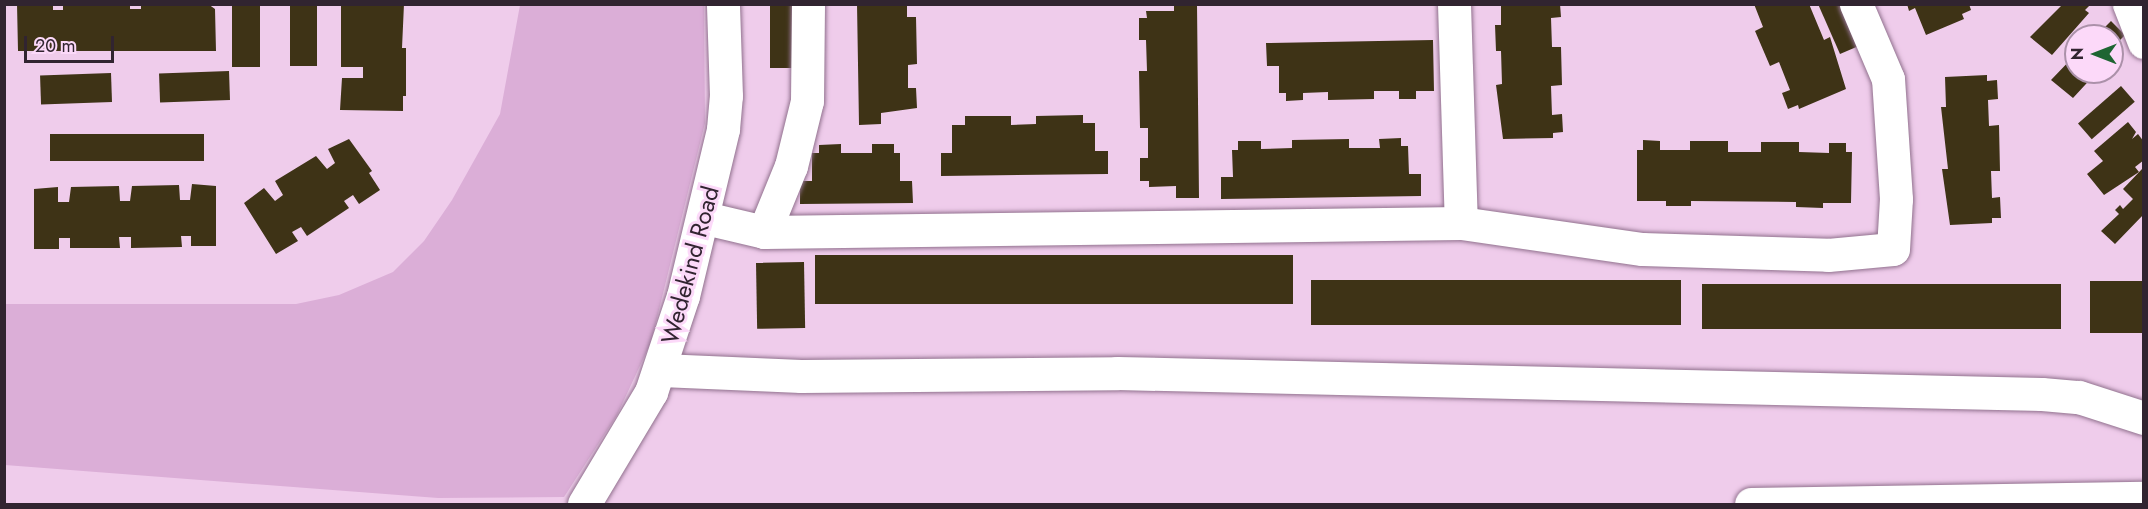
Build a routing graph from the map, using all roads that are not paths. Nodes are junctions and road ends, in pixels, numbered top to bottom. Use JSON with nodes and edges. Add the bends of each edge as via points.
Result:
{"nodes":[{"id":1,"x":723,"y":4,"type":"edge"},
{"id":2,"x":808,"y":4,"type":"edge"},
{"id":3,"x":1454,"y":4,"type":"edge"},
{"id":4,"x":1856,"y":4,"type":"edge"},
{"id":5,"x":2129,"y":4,"type":"edge"},
{"id":6,"x":2144,"y":42,"type":"edge"},
{"id":7,"x":705,"y":218,"type":"junction"},
{"id":8,"x":1461,"y":223,"type":"junction"},
{"id":9,"x":764,"y":232,"type":"junction"},
{"id":10,"x":662,"y":370,"type":"junction"},
{"id":11,"x":2144,"y":418,"type":"edge"},
{"id":12,"x":2144,"y":498,"type":"edge"},
{"id":13,"x":584,"y":504,"type":"edge"},
{"id":14,"x":1750,"y":504,"type":"edge"}],
"edges":[{"from":1,"to":7,"type":"main road","name":"Wedekind Road","via":[[726,96]]},
{"from":2,"to":9,"type":"main road","via":[[807,101],[790,166]]},
{"from":3,"to":8,"type":"main road"},
{"from":4,"to":8,"type":"main road","via":[[1888,79],[1896,199],[1893,249],[1828,255],[1642,249]]},
{"from":5,"to":6,"type":"main road"},
{"from":7,"to":9,"type":"main road"},
{"from":7,"to":10,"type":"main road","name":"Wedekind Road"},
{"from":8,"to":9,"type":"main road"},
{"from":10,"to":11,"type":"main road","via":[[801,376],[1117,373],[1641,388],[2042,393],[2079,397]]},
{"from":10,"to":13,"type":"main road","name":"Wedekind Road","via":[[639,417]]},
{"from":12,"to":14,"type":"main road"}]}
